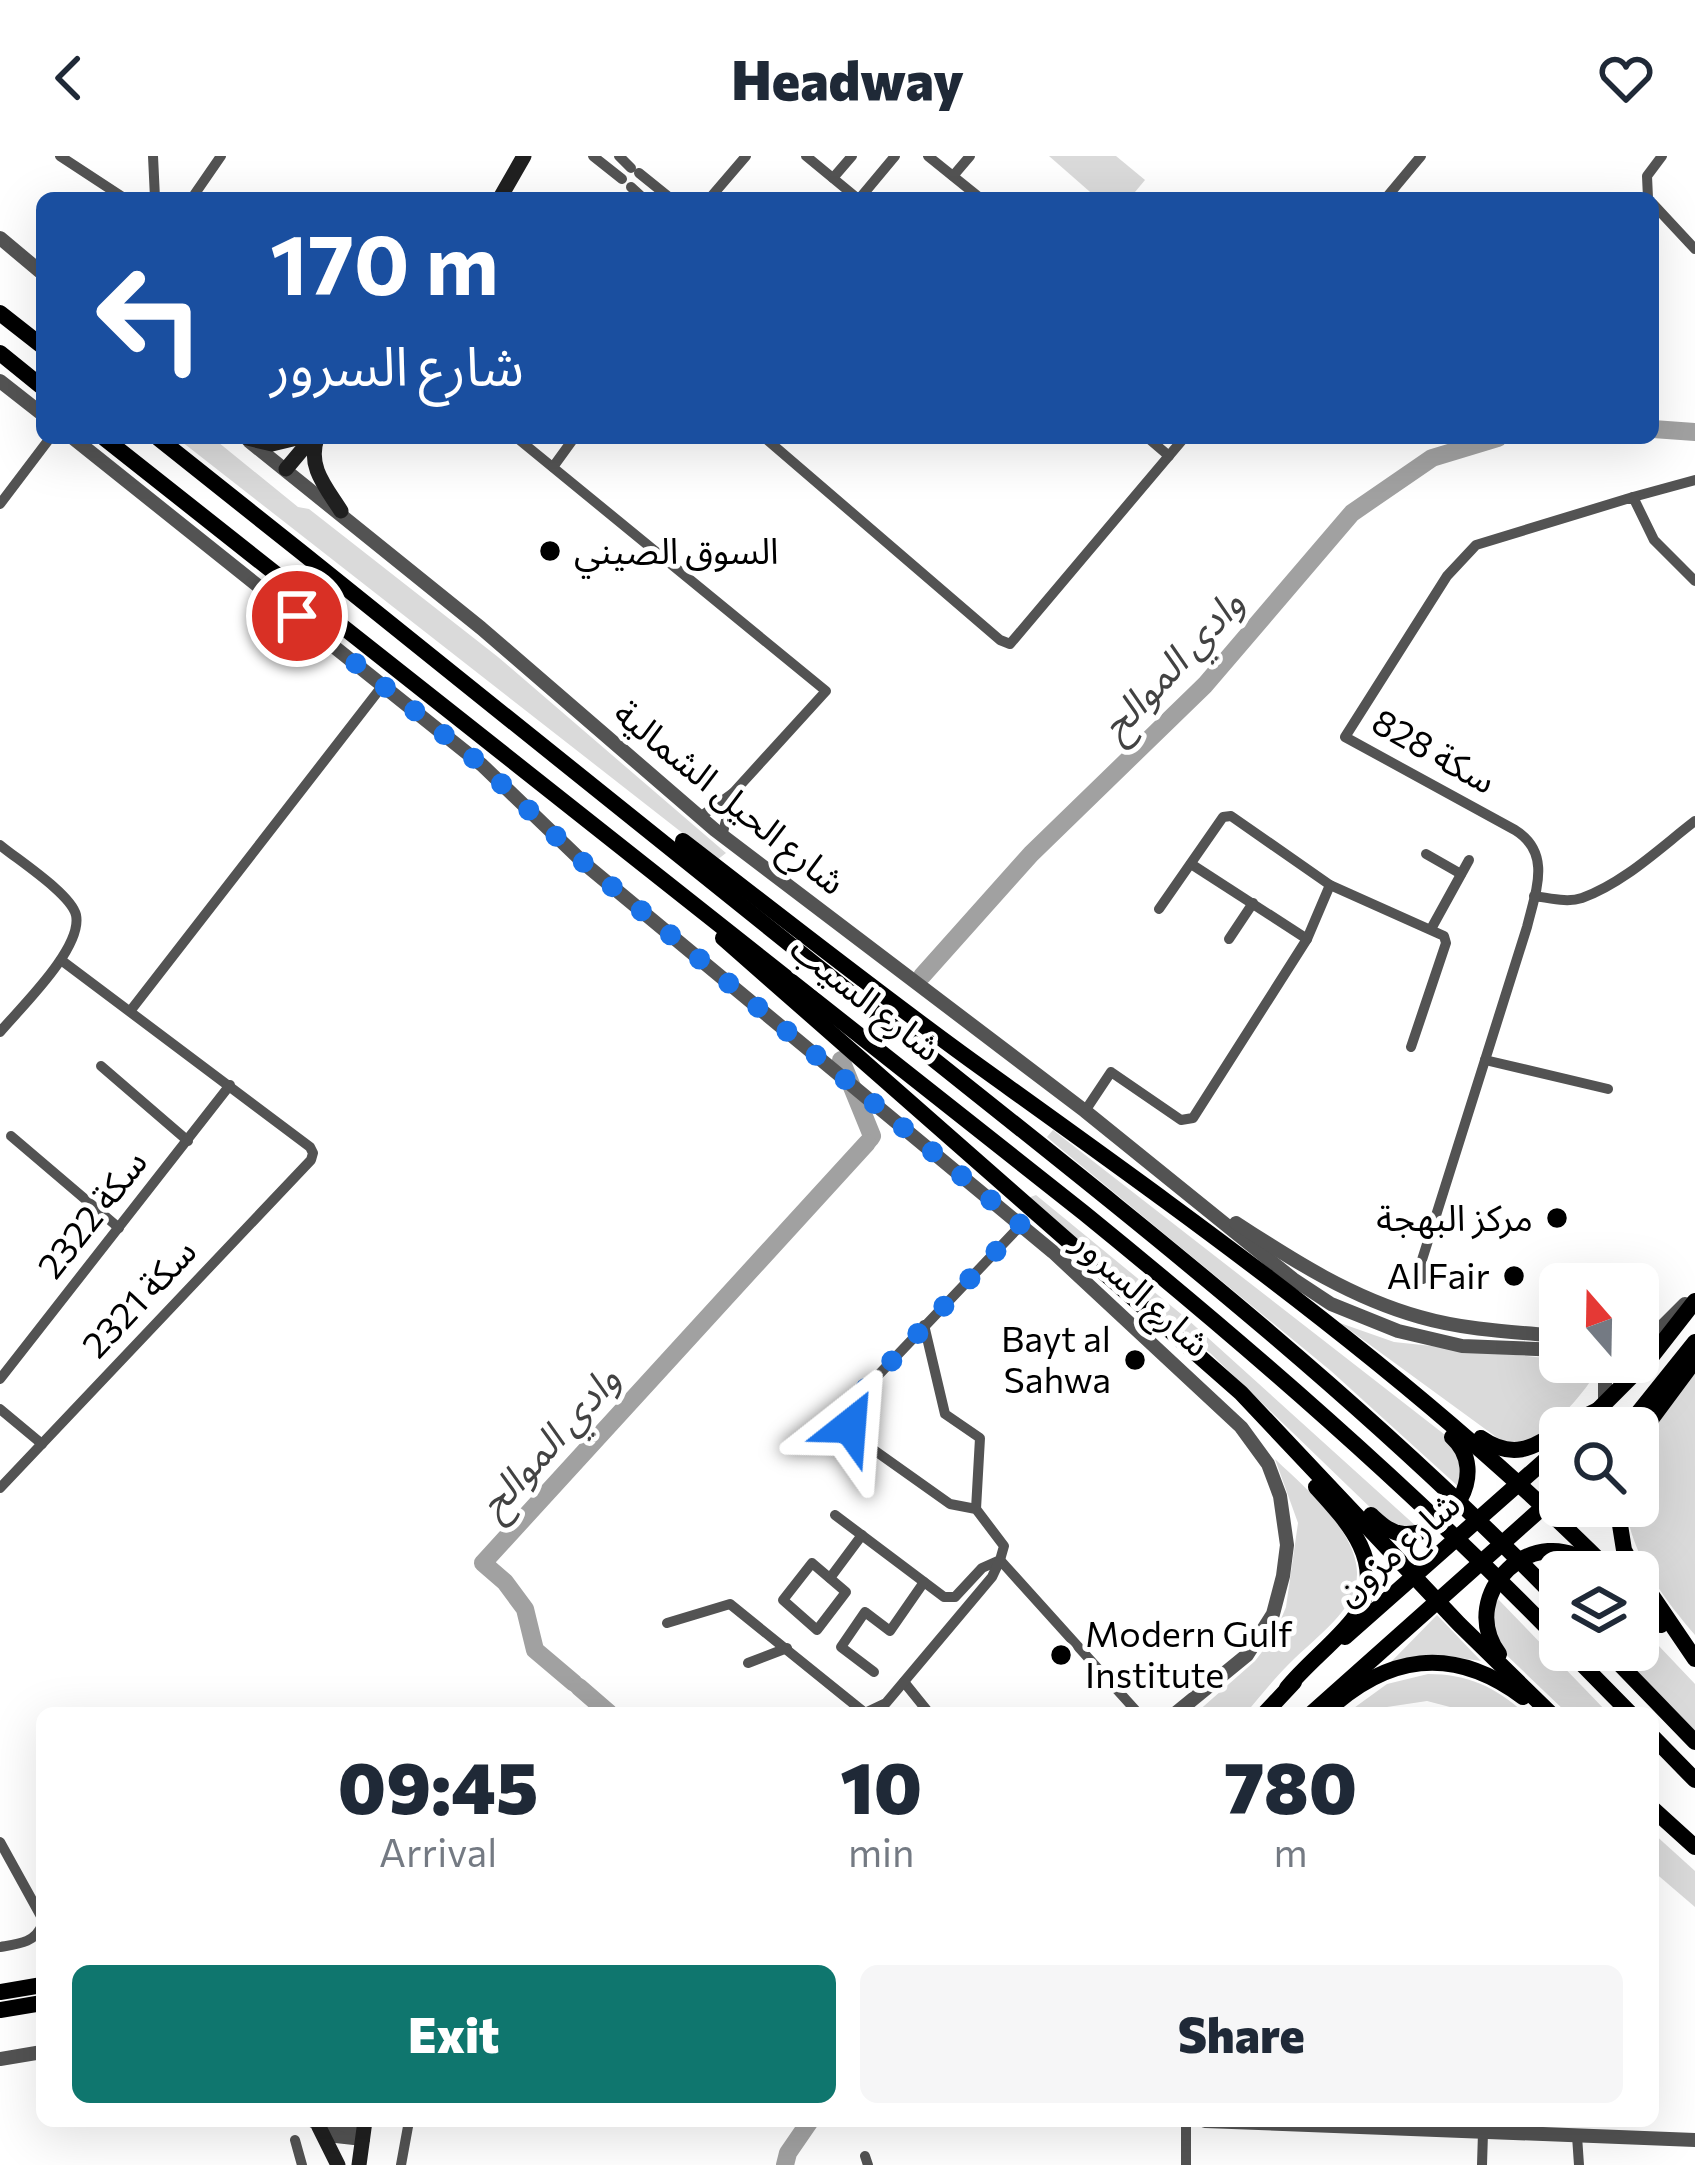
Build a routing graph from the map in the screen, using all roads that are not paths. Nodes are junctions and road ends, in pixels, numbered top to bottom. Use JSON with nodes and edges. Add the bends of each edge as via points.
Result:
{"nodes":[{"id":1,"x":153,"y":156,"type":"edge"},
{"id":2,"x":221,"y":156,"type":"edge"},
{"id":3,"x":524,"y":156,"type":"edge"},
{"id":4,"x":593,"y":156,"type":"edge"},
{"id":5,"x":619,"y":156,"type":"edge"},
{"id":6,"x":746,"y":156,"type":"edge"},
{"id":7,"x":806,"y":156,"type":"edge"},
{"id":8,"x":852,"y":156,"type":"edge"},
{"id":9,"x":896,"y":156,"type":"edge"},
{"id":10,"x":970,"y":156,"type":"edge"},
{"id":11,"x":1421,"y":156,"type":"edge"},
{"id":12,"x":1662,"y":156,"type":"edge"},
{"id":13,"x":62,"y":157,"type":"edge"},
{"id":14,"x":931,"y":157,"type":"edge"},
{"id":15,"x":953,"y":176,"type":"junction"},
{"id":16,"x":833,"y":178,"type":"junction"},
{"id":17,"x":966,"y":187,"type":"junction"},
{"id":18,"x":115,"y":192,"type":"edge"},
{"id":19,"x":155,"y":192,"type":"edge"},
{"id":20,"x":196,"y":192,"type":"edge"},
{"id":21,"x":503,"y":192,"type":"edge"},
{"id":22,"x":637,"y":192,"type":"edge"},
{"id":23,"x":662,"y":192,"type":"edge"},
{"id":24,"x":715,"y":192,"type":"edge"},
{"id":25,"x":851,"y":192,"type":"edge"},
{"id":26,"x":864,"y":192,"type":"edge"},
{"id":27,"x":962,"y":192,"type":"edge"},
{"id":28,"x":972,"y":192,"type":"edge"},
{"id":29,"x":1391,"y":192,"type":"edge"},
{"id":30,"x":1647,"y":192,"type":"edge"},
{"id":31,"x":1659,"y":211,"type":"edge"},
{"id":32,"x":0,"y":238,"type":"edge"},
{"id":33,"x":1695,"y":249,"type":"edge"},
{"id":34,"x":36,"y":268,"type":"edge"},
{"id":35,"x":0,"y":313,"type":"edge"},
{"id":36,"x":36,"y":341,"type":"edge"},
{"id":37,"x":0,"y":352,"type":"edge"},
{"id":38,"x":0,"y":381,"type":"edge"},
{"id":39,"x":36,"y":382,"type":"edge"},
{"id":40,"x":36,"y":409,"type":"edge"},
{"id":41,"x":45,"y":444,"type":"edge"},
{"id":42,"x":81,"y":444,"type":"edge"},
{"id":43,"x":112,"y":444,"type":"edge"},
{"id":44,"x":166,"y":444,"type":"edge"},
{"id":45,"x":255,"y":444,"type":"edge"},
{"id":46,"x":309,"y":444,"type":"edge"},
{"id":47,"x":314,"y":444,"type":"edge"},
{"id":48,"x":524,"y":444,"type":"edge"},
{"id":49,"x":570,"y":444,"type":"edge"},
{"id":50,"x":772,"y":444,"type":"edge"},
{"id":51,"x":1155,"y":444,"type":"edge"},
{"id":52,"x":1179,"y":444,"type":"edge"},
{"id":53,"x":1169,"y":455,"type":"junction"},
{"id":54,"x":553,"y":467,"type":"junction"},
{"id":55,"x":286,"y":469,"type":"junction"},
{"id":56,"x":1695,"y":479,"type":"edge"},
{"id":57,"x":1633,"y":496,"type":"junction"},
{"id":58,"x":0,"y":504,"type":"edge"},
{"id":59,"x":341,"y":511,"type":"junction"},
{"id":60,"x":1693,"y":576,"type":"edge"},
{"id":61,"x":383,"y":685,"type":"junction"},
{"id":62,"x":592,"y":781,"type":"junction"},
{"id":63,"x":734,"y":794,"type":"junction"},
{"id":64,"x":700,"y":817,"type":"junction"},
{"id":65,"x":1695,"y":821,"type":"edge"},
{"id":66,"x":722,"y":836,"type":"junction"},
{"id":67,"x":0,"y":845,"type":"edge"},
{"id":68,"x":1426,"y":854,"type":"dead end"},
{"id":69,"x":1469,"y":860,"type":"dead end"},
{"id":70,"x":1191,"y":864,"type":"junction"},
{"id":71,"x":653,"y":871,"type":"junction"},
{"id":72,"x":1461,"y":874,"type":"junction"},
{"id":73,"x":1330,"y":885,"type":"junction"},
{"id":74,"x":1534,"y":896,"type":"junction"},
{"id":75,"x":1253,"y":903,"type":"junction"},
{"id":76,"x":1160,"y":909,"type":"dead end"},
{"id":77,"x":1431,"y":929,"type":"junction"},
{"id":78,"x":1229,"y":939,"type":"dead end"},
{"id":79,"x":1307,"y":939,"type":"junction"},
{"id":80,"x":61,"y":961,"type":"junction"},
{"id":81,"x":131,"y":1010,"type":"junction"},
{"id":82,"x":0,"y":1032,"type":"edge"},
{"id":83,"x":1411,"y":1047,"type":"dead end"},
{"id":84,"x":1485,"y":1060,"type":"junction"},
{"id":85,"x":101,"y":1066,"type":"dead end"},
{"id":86,"x":230,"y":1085,"type":"junction"},
{"id":87,"x":1609,"y":1089,"type":"dead end"},
{"id":88,"x":1085,"y":1111,"type":"junction"},
{"id":89,"x":10,"y":1136,"type":"dead end"},
{"id":90,"x":188,"y":1141,"type":"junction"},
{"id":91,"x":1187,"y":1190,"type":"junction"},
{"id":92,"x":1021,"y":1225,"type":"junction"},
{"id":93,"x":119,"y":1228,"type":"junction"},
{"id":94,"x":1424,"y":1280,"type":"dead end"},
{"id":95,"x":1695,"y":1300,"type":"edge"},
{"id":96,"x":924,"y":1325,"type":"junction"},
{"id":97,"x":1458,"y":1326,"type":"junction"},
{"id":98,"x":1659,"y":1328,"type":"edge"},
{"id":99,"x":1539,"y":1334,"type":"edge"},
{"id":100,"x":1438,"y":1341,"type":"junction"},
{"id":101,"x":1695,"y":1342,"type":"edge"},
{"id":102,"x":1539,"y":1349,"type":"edge"},
{"id":103,"x":1695,"y":1360,"type":"edge"},
{"id":104,"x":1389,"y":1375,"type":"junction"},
{"id":105,"x":0,"y":1379,"type":"edge"},
{"id":106,"x":1605,"y":1383,"type":"edge"},
{"id":107,"x":1407,"y":1391,"type":"junction"},
{"id":108,"x":1241,"y":1394,"type":"junction"},
{"id":109,"x":1603,"y":1407,"type":"joint"},
{"id":110,"x":1642,"y":1407,"type":"edge"},
{"id":111,"x":0,"y":1409,"type":"edge"},
{"id":112,"x":1659,"y":1409,"type":"edge"},
{"id":113,"x":42,"y":1444,"type":"junction"},
{"id":114,"x":1539,"y":1444,"type":"edge"},
{"id":115,"x":1298,"y":1452,"type":"junction"},
{"id":116,"x":1539,"y":1467,"type":"edge"},
{"id":117,"x":1521,"y":1484,"type":"junction"},
{"id":118,"x":0,"y":1488,"type":"edge"},
{"id":119,"x":1539,"y":1502,"type":"edge"},
{"id":120,"x":976,"y":1509,"type":"junction"},
{"id":121,"x":1539,"y":1511,"type":"edge"},
{"id":122,"x":836,"y":1515,"type":"dead end"},
{"id":123,"x":1565,"y":1527,"type":"edge"},
{"id":124,"x":862,"y":1535,"type":"junction"},
{"id":125,"x":1589,"y":1551,"type":"edge"},
{"id":126,"x":1539,"y":1553,"type":"edge"},
{"id":127,"x":1000,"y":1560,"type":"junction"},
{"id":128,"x":1414,"y":1576,"type":"junction"},
{"id":129,"x":830,"y":1578,"type":"junction"},
{"id":130,"x":1539,"y":1581,"type":"edge"},
{"id":131,"x":924,"y":1582,"type":"junction"},
{"id":132,"x":1437,"y":1600,"type":"junction"},
{"id":133,"x":1659,"y":1606,"type":"edge"},
{"id":134,"x":1539,"y":1620,"type":"edge"},
{"id":135,"x":667,"y":1623,"type":"dead end"},
{"id":136,"x":1659,"y":1623,"type":"edge"},
{"id":137,"x":787,"y":1648,"type":"junction"},
{"id":138,"x":1695,"y":1659,"type":"edge"},
{"id":139,"x":748,"y":1663,"type":"dead end"},
{"id":140,"x":1589,"y":1671,"type":"edge"},
{"id":141,"x":1626,"y":1671,"type":"edge"},
{"id":142,"x":874,"y":1672,"type":"dead end"},
{"id":143,"x":904,"y":1682,"type":"junction"},
{"id":144,"x":1287,"y":1688,"type":"junction"},
{"id":145,"x":862,"y":1707,"type":"edge"},
{"id":146,"x":877,"y":1707,"type":"edge"},
{"id":147,"x":924,"y":1707,"type":"edge"},
{"id":148,"x":1133,"y":1707,"type":"edge"},
{"id":149,"x":1183,"y":1707,"type":"edge"},
{"id":150,"x":1270,"y":1707,"type":"edge"},
{"id":151,"x":1319,"y":1707,"type":"edge"},
{"id":152,"x":1332,"y":1707,"type":"edge"},
{"id":153,"x":1540,"y":1707,"type":"edge"},
{"id":154,"x":1543,"y":1707,"type":"edge"},
{"id":155,"x":1544,"y":1707,"type":"edge"},
{"id":156,"x":1624,"y":1707,"type":"edge"},
{"id":157,"x":1695,"y":1742,"type":"edge"},
{"id":158,"x":1659,"y":1743,"type":"edge"},
{"id":159,"x":1695,"y":1780,"type":"edge"},
{"id":160,"x":1659,"y":1815,"type":"edge"},
{"id":161,"x":0,"y":1842,"type":"edge"},
{"id":162,"x":1694,"y":1847,"type":"edge"},
{"id":163,"x":36,"y":1911,"type":"edge"},
{"id":164,"x":36,"y":1936,"type":"edge"},
{"id":165,"x":0,"y":1947,"type":"edge"},
{"id":166,"x":36,"y":1986,"type":"edge"},
{"id":167,"x":0,"y":1992,"type":"edge"},
{"id":168,"x":36,"y":2004,"type":"edge"},
{"id":169,"x":0,"y":2009,"type":"edge"},
{"id":170,"x":36,"y":2053,"type":"edge"},
{"id":171,"x":0,"y":2059,"type":"edge"},
{"id":172,"x":324,"y":2127,"type":"edge"},
{"id":173,"x":326,"y":2127,"type":"edge"},
{"id":174,"x":365,"y":2127,"type":"edge"},
{"id":175,"x":408,"y":2127,"type":"edge"},
{"id":176,"x":1186,"y":2127,"type":"edge"},
{"id":177,"x":1344,"y":2127,"type":"edge"},
{"id":178,"x":1516,"y":2127,"type":"edge"},
{"id":179,"x":1483,"y":2133,"type":"junction"},
{"id":180,"x":1577,"y":2136,"type":"junction"},
{"id":181,"x":295,"y":2140,"type":"dead end"},
{"id":182,"x":1695,"y":2140,"type":"edge"},
{"id":183,"x":302,"y":2165,"type":"edge"},
{"id":184,"x":338,"y":2165,"type":"edge"},
{"id":185,"x":358,"y":2165,"type":"edge"},
{"id":186,"x":400,"y":2165,"type":"edge"},
{"id":187,"x":1186,"y":2165,"type":"edge"},
{"id":188,"x":1482,"y":2165,"type":"edge"},
{"id":189,"x":1579,"y":2165,"type":"edge"}],
"edges":[{"from":1,"to":19,"type":"street"},
{"from":2,"to":20,"type":"street"},
{"from":3,"to":21,"type":"main road"},
{"from":4,"to":22,"type":"street"},
{"from":5,"to":23,"type":"street"},
{"from":6,"to":24,"type":"street"},
{"from":7,"to":16,"type":"street"},
{"from":8,"to":16,"type":"street"},
{"from":9,"to":26,"type":"street"},
{"from":10,"to":15,"type":"street"},
{"from":11,"to":29,"type":"street"},
{"from":12,"to":30,"type":"street","via":[[1647,176]]},
{"from":13,"to":18,"type":"street"},
{"from":14,"to":15,"type":"street"},
{"from":15,"to":17,"type":"street"},
{"from":16,"to":25,"type":"street"},
{"from":17,"to":27,"type":"street"},
{"from":17,"to":28,"type":"street"},
{"from":31,"to":33,"type":"street"},
{"from":32,"to":34,"type":"street"},
{"from":35,"to":36,"type":"main road"},
{"from":37,"to":39,"type":"main road"},
{"from":38,"to":40,"type":"street"},
{"from":41,"to":58,"type":"street"},
{"from":42,"to":61,"type":"street","name":"شارع السرور"},
{"from":43,"to":71,"type":"main road","name":"شارع السيب"},
{"from":44,"to":62,"type":"main road","name":"شارع السيب"},
{"from":45,"to":55,"type":"street","name":"شارع الحيل الشمالية"},
{"from":46,"to":55,"type":"main road"},
{"from":47,"to":59,"type":"main road","via":[[314,466]]},
{"from":48,"to":54,"type":"street"},
{"from":49,"to":54,"type":"street"},
{"from":50,"to":53,"type":"street","via":[[1002,642],[1015,642]]},
{"from":51,"to":53,"type":"street"},
{"from":52,"to":53,"type":"street"},
{"from":54,"to":63,"type":"street","via":[[826,691]]},
{"from":55,"to":59,"type":"street","name":"شارع الحيل الشمالية"},
{"from":56,"to":57,"type":"street"},
{"from":57,"to":60,"type":"street","via":[[1654,540]]},
{"from":57,"to":74,"type":"street","name":"سكة 828","via":[[1476,544],[1345,737],[1532,841]]},
{"from":59,"to":64,"type":"street","name":"شارع الحيل الشمالية"},
{"from":61,"to":81,"type":"street"},
{"from":61,"to":92,"type":"street","name":"شارع السرور","via":[[586,865]]},
{"from":62,"to":104,"type":"main road","via":[[1154,1191]]},
{"from":62,"to":130,"type":"main road","name":"شارع السيب","via":[[1241,1306]]},
{"from":63,"to":64,"type":"street"},
{"from":63,"to":66,"type":"street"},
{"from":64,"to":66,"type":"street","name":"شارع الحيل الشمالية"},
{"from":65,"to":74,"type":"street","via":[[1584,897]]},
{"from":66,"to":88,"type":"street","name":"شارع الحيل الشمالية"},
{"from":67,"to":80,"type":"street","via":[[76,915]]},
{"from":68,"to":72,"type":"street"},
{"from":69,"to":72,"type":"street"},
{"from":70,"to":73,"type":"street","via":[[1227,815]]},
{"from":70,"to":75,"type":"street"},
{"from":70,"to":76,"type":"street"},
{"from":71,"to":108,"type":"main road"},
{"from":71,"to":134,"type":"main road","name":"شارع السيب","via":[[1246,1344]]},
{"from":72,"to":77,"type":"street"},
{"from":73,"to":77,"type":"street"},
{"from":73,"to":79,"type":"street"},
{"from":74,"to":84,"type":"street","name":"سكة 828"},
{"from":75,"to":78,"type":"street"},
{"from":75,"to":79,"type":"street"},
{"from":77,"to":83,"type":"street","via":[[1446,943]]},
{"from":79,"to":88,"type":"street","via":[[1192,1118],[1181,1120],[1111,1072]]},
{"from":80,"to":81,"type":"street"},
{"from":80,"to":82,"type":"street"},
{"from":81,"to":86,"type":"street"},
{"from":84,"to":87,"type":"street"},
{"from":84,"to":94,"type":"street","name":"سكة 828","via":[[1421,1263]]},
{"from":85,"to":90,"type":"street"},
{"from":86,"to":90,"type":"street","name":"سكة 2322"},
{"from":86,"to":113,"type":"street","name":"سكة 2321","via":[[310,1147],[311,1160]]},
{"from":88,"to":91,"type":"street","name":"شارع الحيل الشمالية"},
{"from":89,"to":93,"type":"street"},
{"from":90,"to":93,"type":"street","name":"سكة 2322"},
{"from":91,"to":97,"type":"street","name":"شارع الحيل الشمالية","via":[[1346,1290]]},
{"from":91,"to":100,"type":"street","name":"شارع الحيل الشمالية","via":[[1331,1304]]},
{"from":92,"to":96,"type":"street"},
{"from":92,"to":149,"type":"street","name":"شارع السرور","via":[[1241,1427],[1280,1496],[1287,1545],[1273,1614],[1246,1655]]},
{"from":93,"to":105,"type":"street","name":"سكة 2322"},
{"from":95,"to":98,"type":"street"},
{"from":95,"to":109,"type":"main road"},
{"from":96,"to":120,"type":"street","via":[[941,1407],[980,1438]]},
{"from":96,"to":120,"type":"street","via":[[852,1406],[850,1426],[950,1504]]},
{"from":97,"to":99,"type":"street","name":"شارع الحيل الشمالية"},
{"from":97,"to":100,"type":"street"},
{"from":100,"to":102,"type":"street","name":"شارع الحيل الشمالية"},
{"from":101,"to":110,"type":"main road"},
{"from":103,"to":112,"type":"main road"},
{"from":104,"to":107,"type":"main road"},
{"from":104,"to":114,"type":"main road","via":[[1420,1389],[1482,1439],[1508,1451]]},
{"from":106,"to":109,"type":"street"},
{"from":107,"to":115,"type":"main road","via":[[1462,1445],[1470,1468],[1462,1497],[1418,1532],[1389,1530]]},
{"from":107,"to":117,"type":"main road"},
{"from":108,"to":115,"type":"main road"},
{"from":108,"to":144,"type":"main road","via":[[1354,1530],[1366,1558],[1359,1612]]},
{"from":111,"to":113,"type":"street"},
{"from":113,"to":118,"type":"street","name":"سكة 2321"},
{"from":115,"to":128,"type":"main road"},
{"from":116,"to":117,"type":"main road","name":"شارع مزون"},
{"from":117,"to":119,"type":"main road"},
{"from":117,"to":128,"type":"main road","name":"شارع مزون"},
{"from":120,"to":127,"type":"street","via":[[1004,1546]]},
{"from":121,"to":132,"type":"main road","name":"شارع مزون"},
{"from":122,"to":124,"type":"street"},
{"from":123,"to":125,"type":"main road"},
{"from":124,"to":129,"type":"street"},
{"from":124,"to":131,"type":"street"},
{"from":126,"to":155,"type":"main road","via":[[1498,1581],[1486,1605],[1486,1631]]},
{"from":127,"to":131,"type":"street","via":[[955,1597]]},
{"from":127,"to":143,"type":"street"},
{"from":127,"to":148,"type":"street"},
{"from":128,"to":132,"type":"main road"},
{"from":128,"to":144,"type":"main road","name":"شارع مزون"},
{"from":129,"to":129,"type":"street","via":[[812,1563],[783,1600],[817,1630],[846,1592]]},
{"from":131,"to":142,"type":"street","via":[[890,1631],[865,1612],[842,1647]]},
{"from":132,"to":151,"type":"main road","name":"شارع مزون"},
{"from":132,"to":154,"type":"main road"},
{"from":133,"to":138,"type":"main road"},
{"from":135,"to":137,"type":"street","via":[[730,1604]]},
{"from":136,"to":138,"type":"main road"},
{"from":137,"to":139,"type":"street"},
{"from":137,"to":145,"type":"street"},
{"from":140,"to":156,"type":"main road"},
{"from":141,"to":157,"type":"main road"},
{"from":143,"to":146,"type":"street"},
{"from":143,"to":147,"type":"street"},
{"from":144,"to":150,"type":"main road","name":"شارع مزون"},
{"from":152,"to":153,"type":"main road","via":[[1392,1667],[1455,1664]]},
{"from":158,"to":159,"type":"main road"},
{"from":160,"to":162,"type":"main road"},
{"from":161,"to":163,"type":"street"},
{"from":164,"to":165,"type":"street"},
{"from":166,"to":167,"type":"main road"},
{"from":168,"to":169,"type":"main road"},
{"from":170,"to":171,"type":"street"},
{"from":172,"to":184,"type":"main road"},
{"from":173,"to":174,"type":"street","via":[[336,2136]]},
{"from":174,"to":185,"type":"main road"},
{"from":175,"to":186,"type":"street"},
{"from":176,"to":187,"type":"street"},
{"from":177,"to":179,"type":"street"},
{"from":178,"to":179,"type":"street"},
{"from":178,"to":180,"type":"street"},
{"from":179,"to":188,"type":"street"},
{"from":180,"to":182,"type":"street"},
{"from":180,"to":189,"type":"street"},
{"from":181,"to":183,"type":"street"}]}
